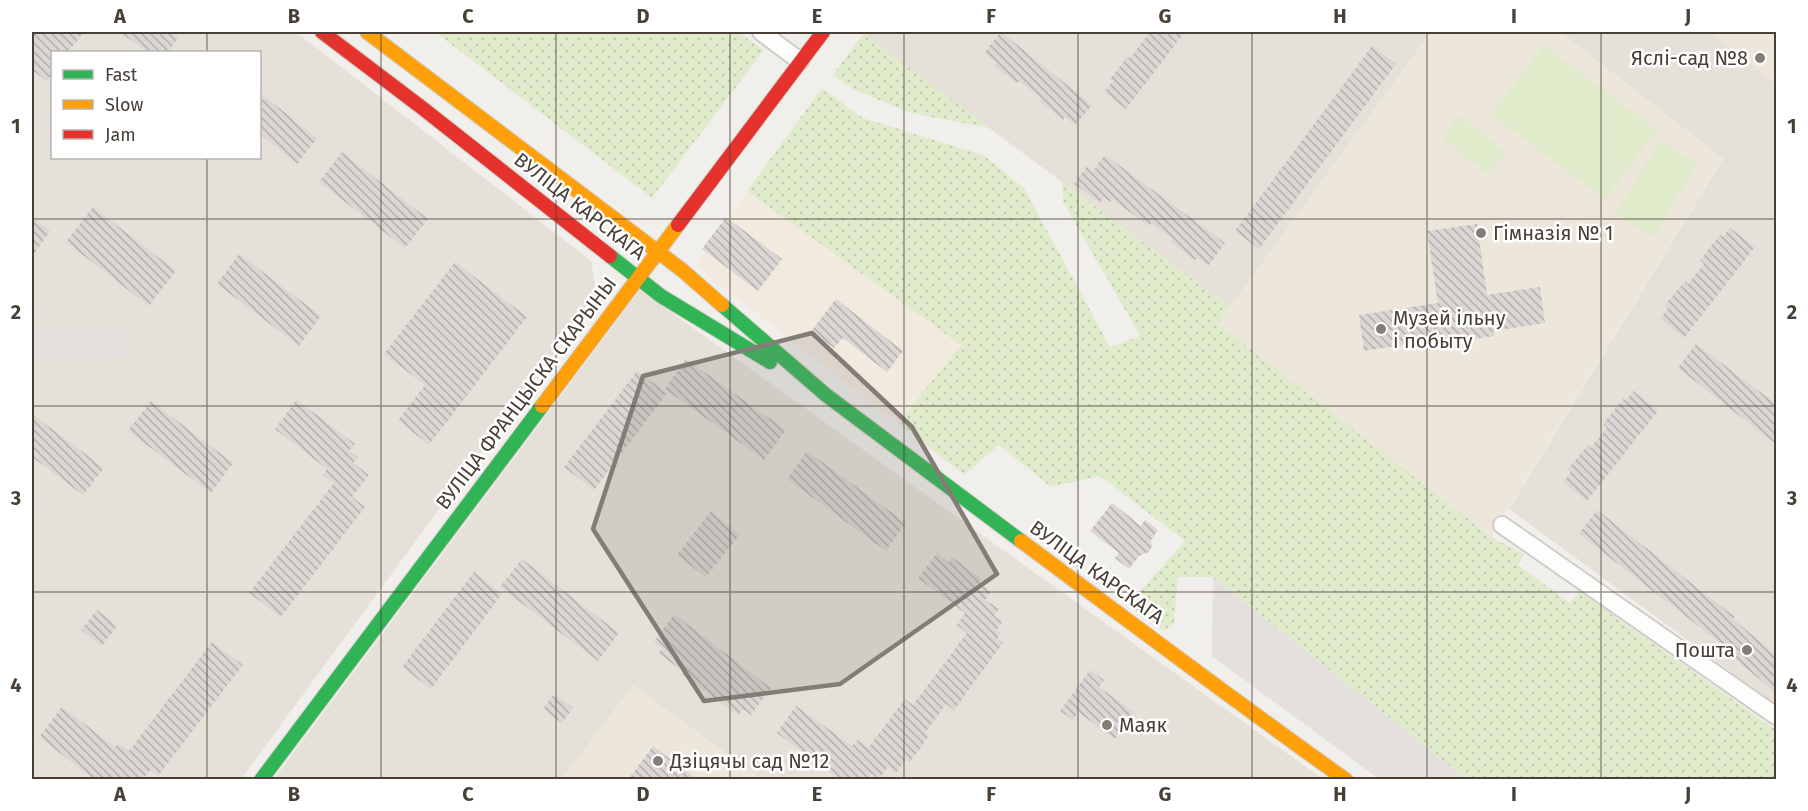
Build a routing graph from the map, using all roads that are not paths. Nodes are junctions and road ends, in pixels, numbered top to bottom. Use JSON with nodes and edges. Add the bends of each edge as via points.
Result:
{"nodes":[{"id":1,"x":322,"y":32,"type":"edge"},
{"id":2,"x":366,"y":32,"type":"edge"},
{"id":3,"x":761,"y":32,"type":"edge"},
{"id":4,"x":823,"y":32,"type":"edge"},
{"id":5,"x":800,"y":61,"type":"junction"},
{"id":6,"x":657,"y":252,"type":"junction"},
{"id":7,"x":638,"y":277,"type":"junction"},
{"id":8,"x":826,"y":395,"type":"junction"},
{"id":9,"x":1502,"y":525,"type":"dead end"},
{"id":10,"x":1776,"y":716,"type":"edge"},
{"id":11,"x":261,"y":780,"type":"edge"},
{"id":12,"x":1346,"y":780,"type":"edge"}],
"edges":[{"from":1,"to":7,"type":"street","name":"ВУЛІЦА КАРСКАГА"},
{"from":2,"to":6,"type":"street","name":"ВУЛІЦА КАРСКАГА"},
{"from":3,"to":5,"type":"street"},
{"from":4,"to":5,"type":"street","name":"ВУЛІЦА ФРАНЦЫСКА СКАРЫНЫ"},
{"from":5,"to":6,"type":"street","name":"ВУЛІЦА ФРАНЦЫСКА СКАРЫНЫ"},
{"from":6,"to":7,"type":"street","name":"ВУЛІЦА ФРАНЦЫСКА СКАРЫНЫ"},
{"from":6,"to":8,"type":"street","name":"ВУЛІЦА КАРСКАГА"},
{"from":7,"to":8,"type":"street","name":"ВУЛІЦА КАРСКАГА","via":[[661,296]]},
{"from":7,"to":11,"type":"street","name":"ВУЛІЦА ФРАНЦЫСКА СКАРЫНЫ"},
{"from":8,"to":12,"type":"street","name":"ВУЛІЦА КАРСКАГА","via":[[1221,692]]},
{"from":9,"to":10,"type":"street"}]}
